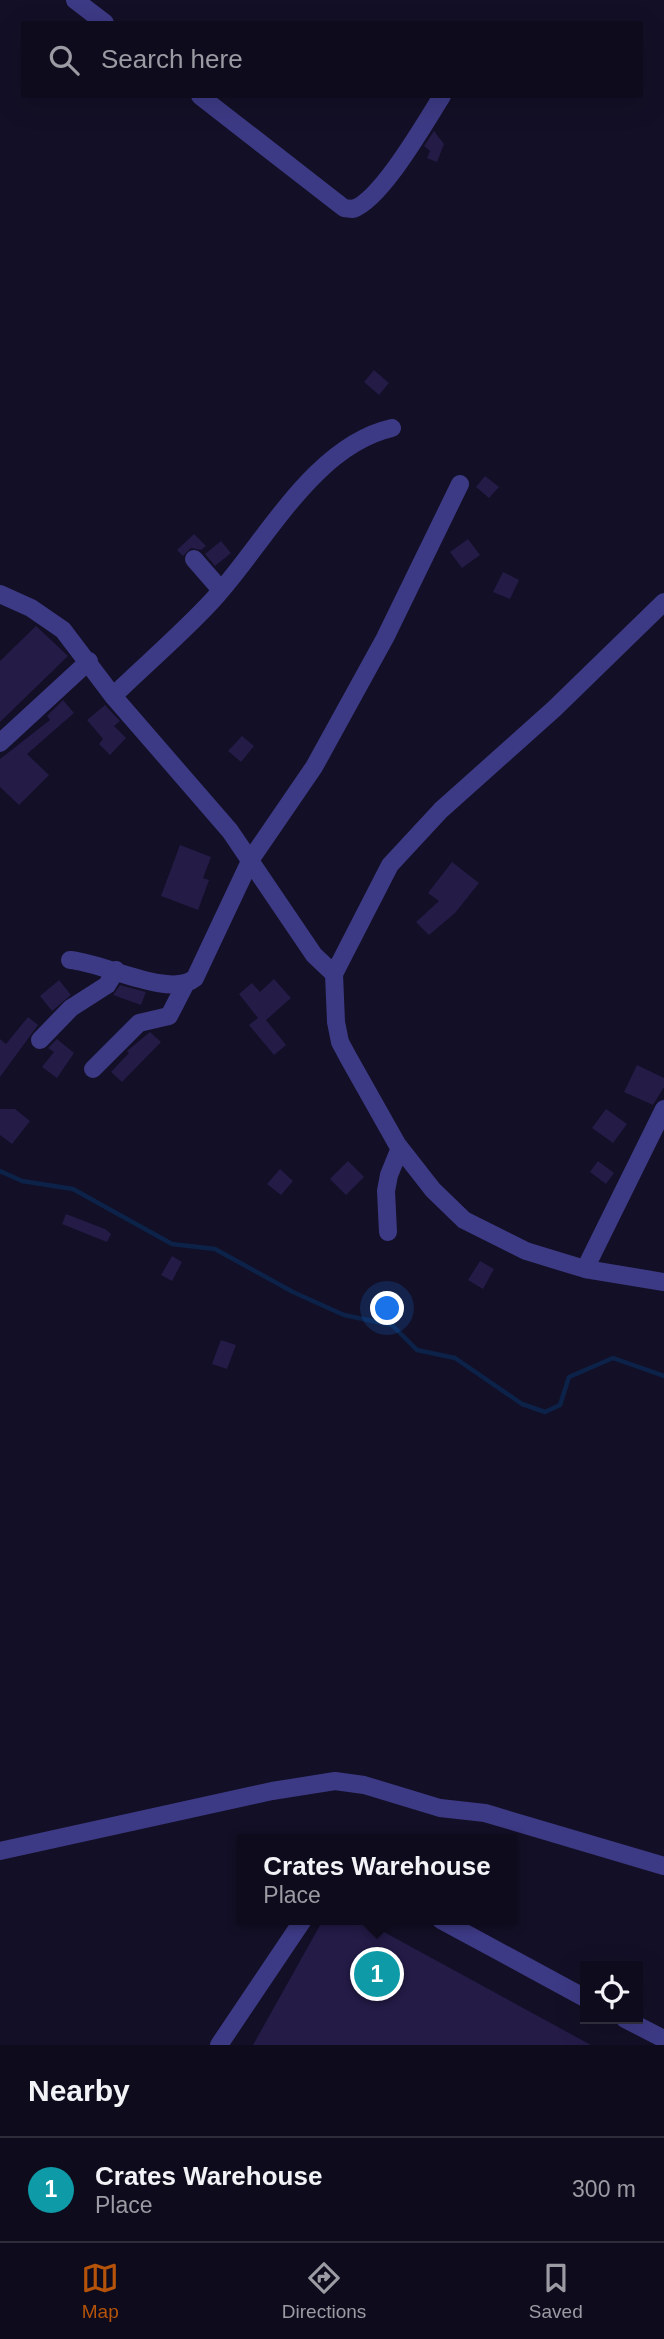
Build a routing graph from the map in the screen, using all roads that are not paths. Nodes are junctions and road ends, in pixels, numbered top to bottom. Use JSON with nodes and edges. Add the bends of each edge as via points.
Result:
{"nodes":[{"id":1,"x":75,"y":0,"type":"edge"},
{"id":2,"x":101,"y":21,"type":"edge"},
{"id":3,"x":203,"y":98,"type":"edge"},
{"id":4,"x":441,"y":98,"type":"edge"},
{"id":5,"x":392,"y":428,"type":"dead end"},
{"id":6,"x":460,"y":484,"type":"dead end"},
{"id":7,"x":194,"y":559,"type":"dead end"},
{"id":8,"x":221,"y":590,"type":"junction"},
{"id":9,"x":0,"y":594,"type":"edge"},
{"id":10,"x":664,"y":602,"type":"edge"},
{"id":11,"x":89,"y":661,"type":"junction"},
{"id":12,"x":113,"y":696,"type":"junction"},
{"id":13,"x":0,"y":743,"type":"edge"},
{"id":14,"x":251,"y":859,"type":"junction"},
{"id":15,"x":70,"y":960,"type":"dead end"},
{"id":16,"x":116,"y":970,"type":"junction"},
{"id":17,"x":334,"y":974,"type":"junction"},
{"id":18,"x":186,"y":983,"type":"junction"},
{"id":19,"x":40,"y":1040,"type":"dead end"},
{"id":20,"x":93,"y":1069,"type":"dead end"},
{"id":21,"x":664,"y":1109,"type":"edge"},
{"id":22,"x":400,"y":1149,"type":"junction"},
{"id":23,"x":388,"y":1232,"type":"dead end"},
{"id":24,"x":586,"y":1269,"type":"junction"},
{"id":25,"x":664,"y":1282,"type":"edge"},
{"id":26,"x":0,"y":1851,"type":"edge"},
{"id":27,"x":664,"y":1866,"type":"edge"},
{"id":28,"x":300,"y":1925,"type":"edge"},
{"id":29,"x":450,"y":1925,"type":"edge"},
{"id":30,"x":580,"y":1995,"type":"edge"},
{"id":31,"x":640,"y":2037,"type":"edge"},
{"id":32,"x":664,"y":2039,"type":"edge"},
{"id":33,"x":219,"y":2045,"type":"edge"}],
"edges":[{"from":1,"to":2,"type":"street"},
{"from":3,"to":4,"type":"street","via":[[344,208],[353,209],[367,200],[399,163]]},
{"from":5,"to":8,"type":"street","via":[[338,452]]},
{"from":6,"to":14,"type":"street","via":[[314,767]]},
{"from":7,"to":8,"type":"street"},
{"from":8,"to":12,"type":"street"},
{"from":9,"to":11,"type":"street","via":[[63,630]]},
{"from":10,"to":17,"type":"street","via":[[450,802],[390,865]]},
{"from":11,"to":12,"type":"street"},
{"from":11,"to":13,"type":"street"},
{"from":12,"to":14,"type":"street"},
{"from":14,"to":17,"type":"street","via":[[314,956]]},
{"from":14,"to":18,"type":"street","via":[[195,978]]},
{"from":15,"to":16,"type":"street"},
{"from":16,"to":18,"type":"street","via":[[153,983]]},
{"from":16,"to":19,"type":"street","via":[[107,985],[71,1008]]},
{"from":17,"to":22,"type":"street","via":[[340,1042]]},
{"from":18,"to":20,"type":"street","via":[[169,1016],[139,1023]]},
{"from":21,"to":24,"type":"street"},
{"from":22,"to":23,"type":"street","via":[[386,1191]]},
{"from":22,"to":24,"type":"street","via":[[433,1191],[464,1220],[526,1251]]},
{"from":24,"to":25,"type":"street"},
{"from":26,"to":27,"type":"street","via":[[335,1781],[440,1808],[485,1813]]},
{"from":28,"to":33,"type":"street"},
{"from":29,"to":30,"type":"street"},
{"from":31,"to":32,"type":"street"}]}
